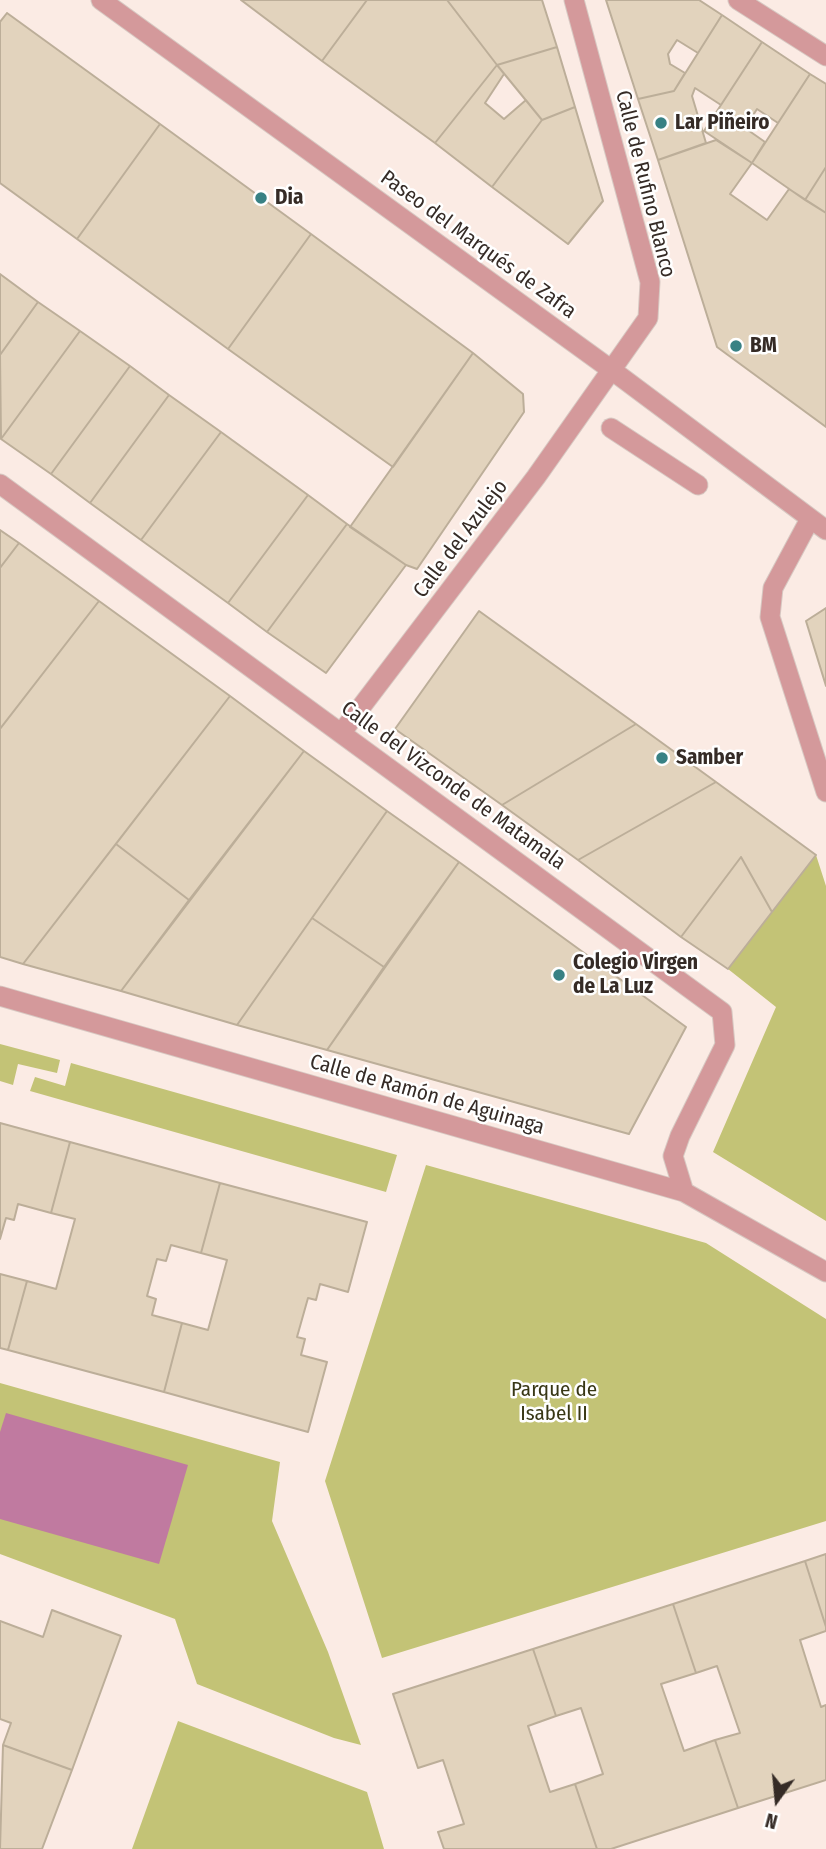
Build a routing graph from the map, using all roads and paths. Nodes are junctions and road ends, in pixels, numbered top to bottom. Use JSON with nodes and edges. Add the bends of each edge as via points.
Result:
{"nodes":[{"id":1,"x":101,"y":0,"type":"edge"},
{"id":2,"x":574,"y":0,"type":"edge"},
{"id":3,"x":738,"y":0,"type":"edge"},
{"id":4,"x":826,"y":56,"type":"edge"},
{"id":5,"x":613,"y":371,"type":"junction"},
{"id":6,"x":611,"y":428,"type":"dead end"},
{"id":7,"x":0,"y":484,"type":"edge"},
{"id":8,"x":698,"y":485,"type":"dead end"},
{"id":9,"x":818,"y":525,"type":"edge"},
{"id":10,"x":342,"y":732,"type":"junction"},
{"id":11,"x":826,"y":792,"type":"edge"},
{"id":12,"x":0,"y":996,"type":"edge"},
{"id":13,"x":684,"y":1192,"type":"junction"},
{"id":14,"x":826,"y":1272,"type":"edge"}],
"edges":[{"from":1,"to":5,"type":"street","name":"Paseo del Marqués de Zafra"},
{"from":2,"to":5,"type":"street","name":"Calle de Rufino Blanco","via":[[650,282],[648,318]]},
{"from":3,"to":4,"type":"street"},
{"from":5,"to":9,"type":"street","name":"Paseo del Marqués de Zafra"},
{"from":5,"to":10,"type":"street","name":"Calle del Azulejo"},
{"from":6,"to":8,"type":"street"},
{"from":7,"to":10,"type":"street","name":"Calle del Vizconde de Matamala"},
{"from":9,"to":11,"type":"street","via":[[773,588],[770,617]]},
{"from":10,"to":13,"type":"street","name":"Calle del Vizconde de Matamala","via":[[722,1012],[725,1045],[673,1156]]},
{"from":12,"to":13,"type":"street","name":"Calle de Ramón de Aguinaga"},
{"from":13,"to":14,"type":"street","name":"Calle de Ramón de Aguinaga"}]}
